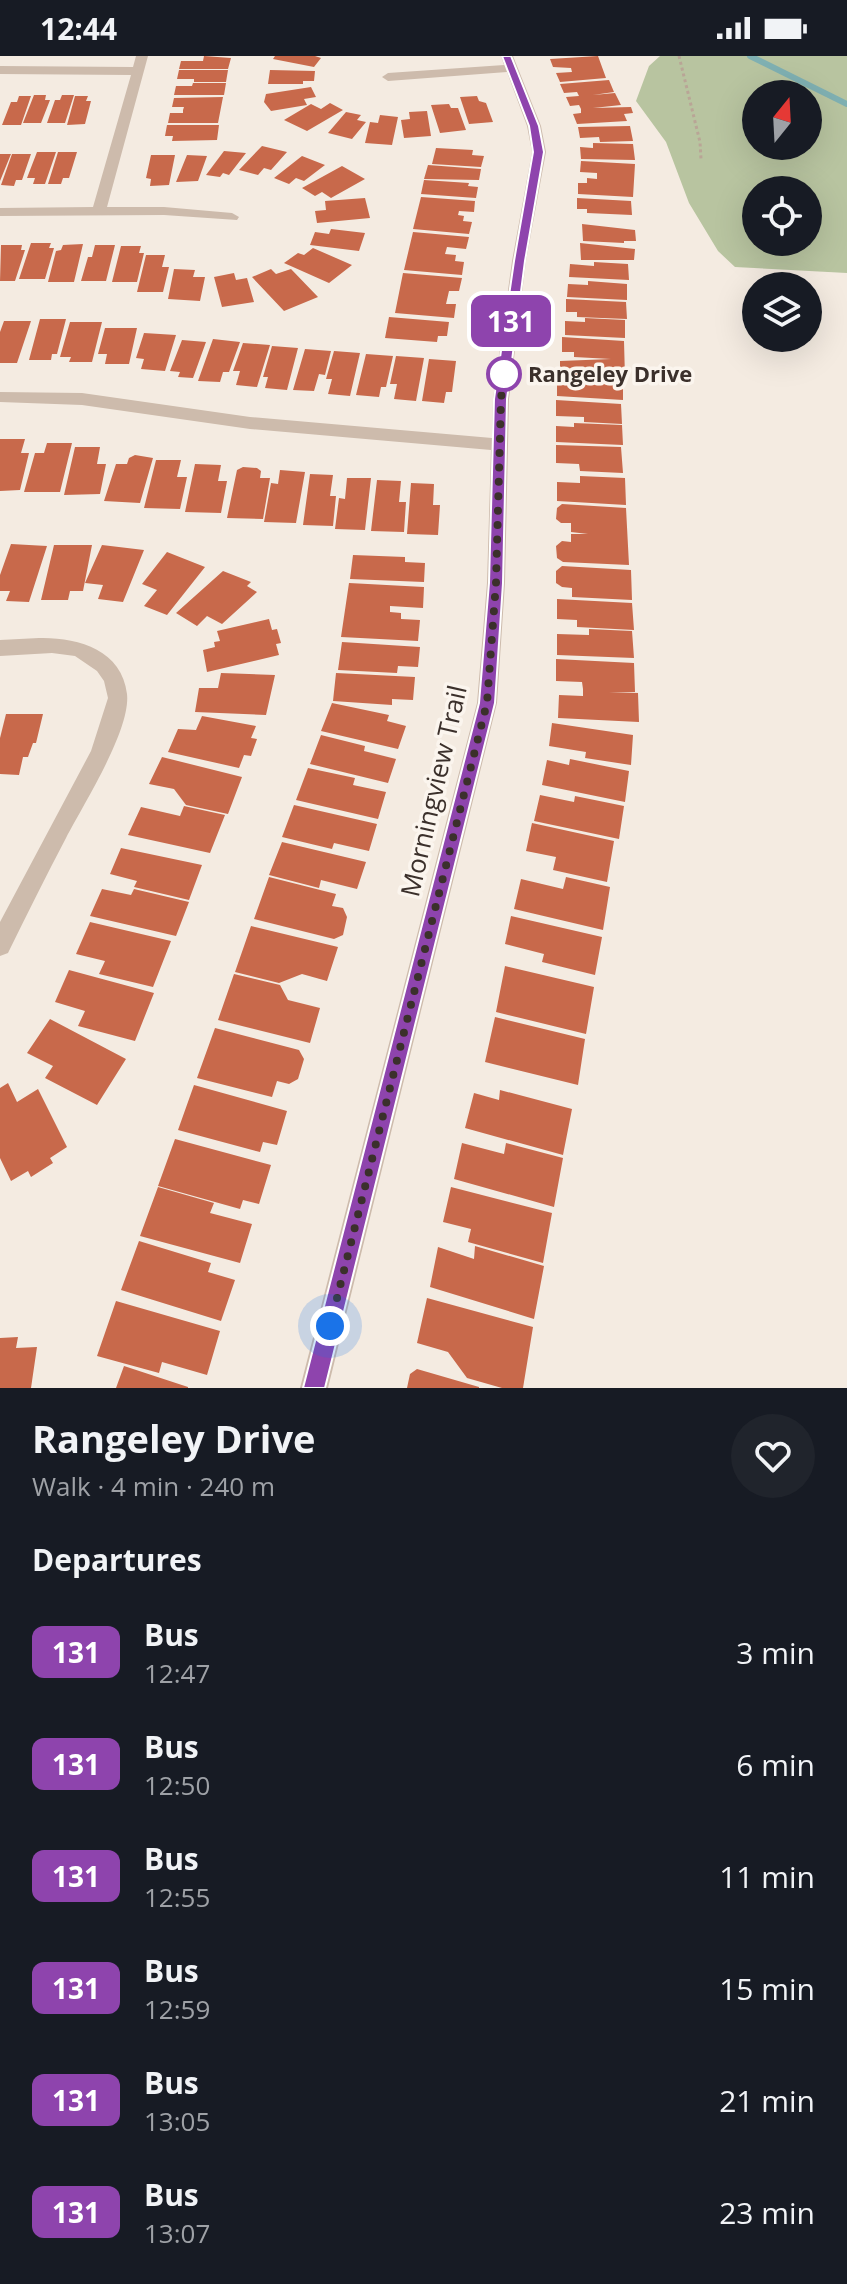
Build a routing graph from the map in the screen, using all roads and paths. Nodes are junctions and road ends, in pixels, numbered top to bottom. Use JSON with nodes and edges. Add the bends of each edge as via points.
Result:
{"nodes":[{"id":1,"x":142,"y":56,"type":"edge"},
{"id":2,"x":679,"y":56,"type":"edge"},
{"id":3,"x":509,"y":62,"type":"edge"},
{"id":4,"x":0,"y":70,"type":"edge"},
{"id":5,"x":138,"y":71,"type":"junction"},
{"id":6,"x":388,"y":77,"type":"dead end"},
{"id":7,"x":701,"y":159,"type":"dead end"},
{"id":8,"x":99,"y":210,"type":"junction"},
{"id":9,"x":0,"y":212,"type":"edge"},
{"id":10,"x":232,"y":217,"type":"dead end"},
{"id":11,"x":0,"y":397,"type":"edge"},
{"id":12,"x":499,"y":445,"type":"junction"},
{"id":13,"x":0,"y":648,"type":"edge"},
{"id":14,"x":0,"y":945,"type":"edge"},
{"id":15,"x":314,"y":1388,"type":"edge"}],
"edges":[{"from":1,"to":5,"type":"street"},
{"from":2,"to":7,"type":"path"},
{"from":3,"to":6,"type":"street"},
{"from":3,"to":12,"type":"street","name":"Morningview Trail","via":[[539,152],[505,368]]},
{"from":4,"to":5,"type":"street"},
{"from":5,"to":8,"type":"street"},
{"from":8,"to":9,"type":"street"},
{"from":8,"to":10,"type":"street"},
{"from":11,"to":12,"type":"street","via":[[82,399],[250,423]]},
{"from":12,"to":15,"type":"street","name":"Morningview Trail","via":[[487,703]]},
{"from":13,"to":14,"type":"street","via":[[51,645],[85,651],[111,674],[118,703],[96,759]]}]}
